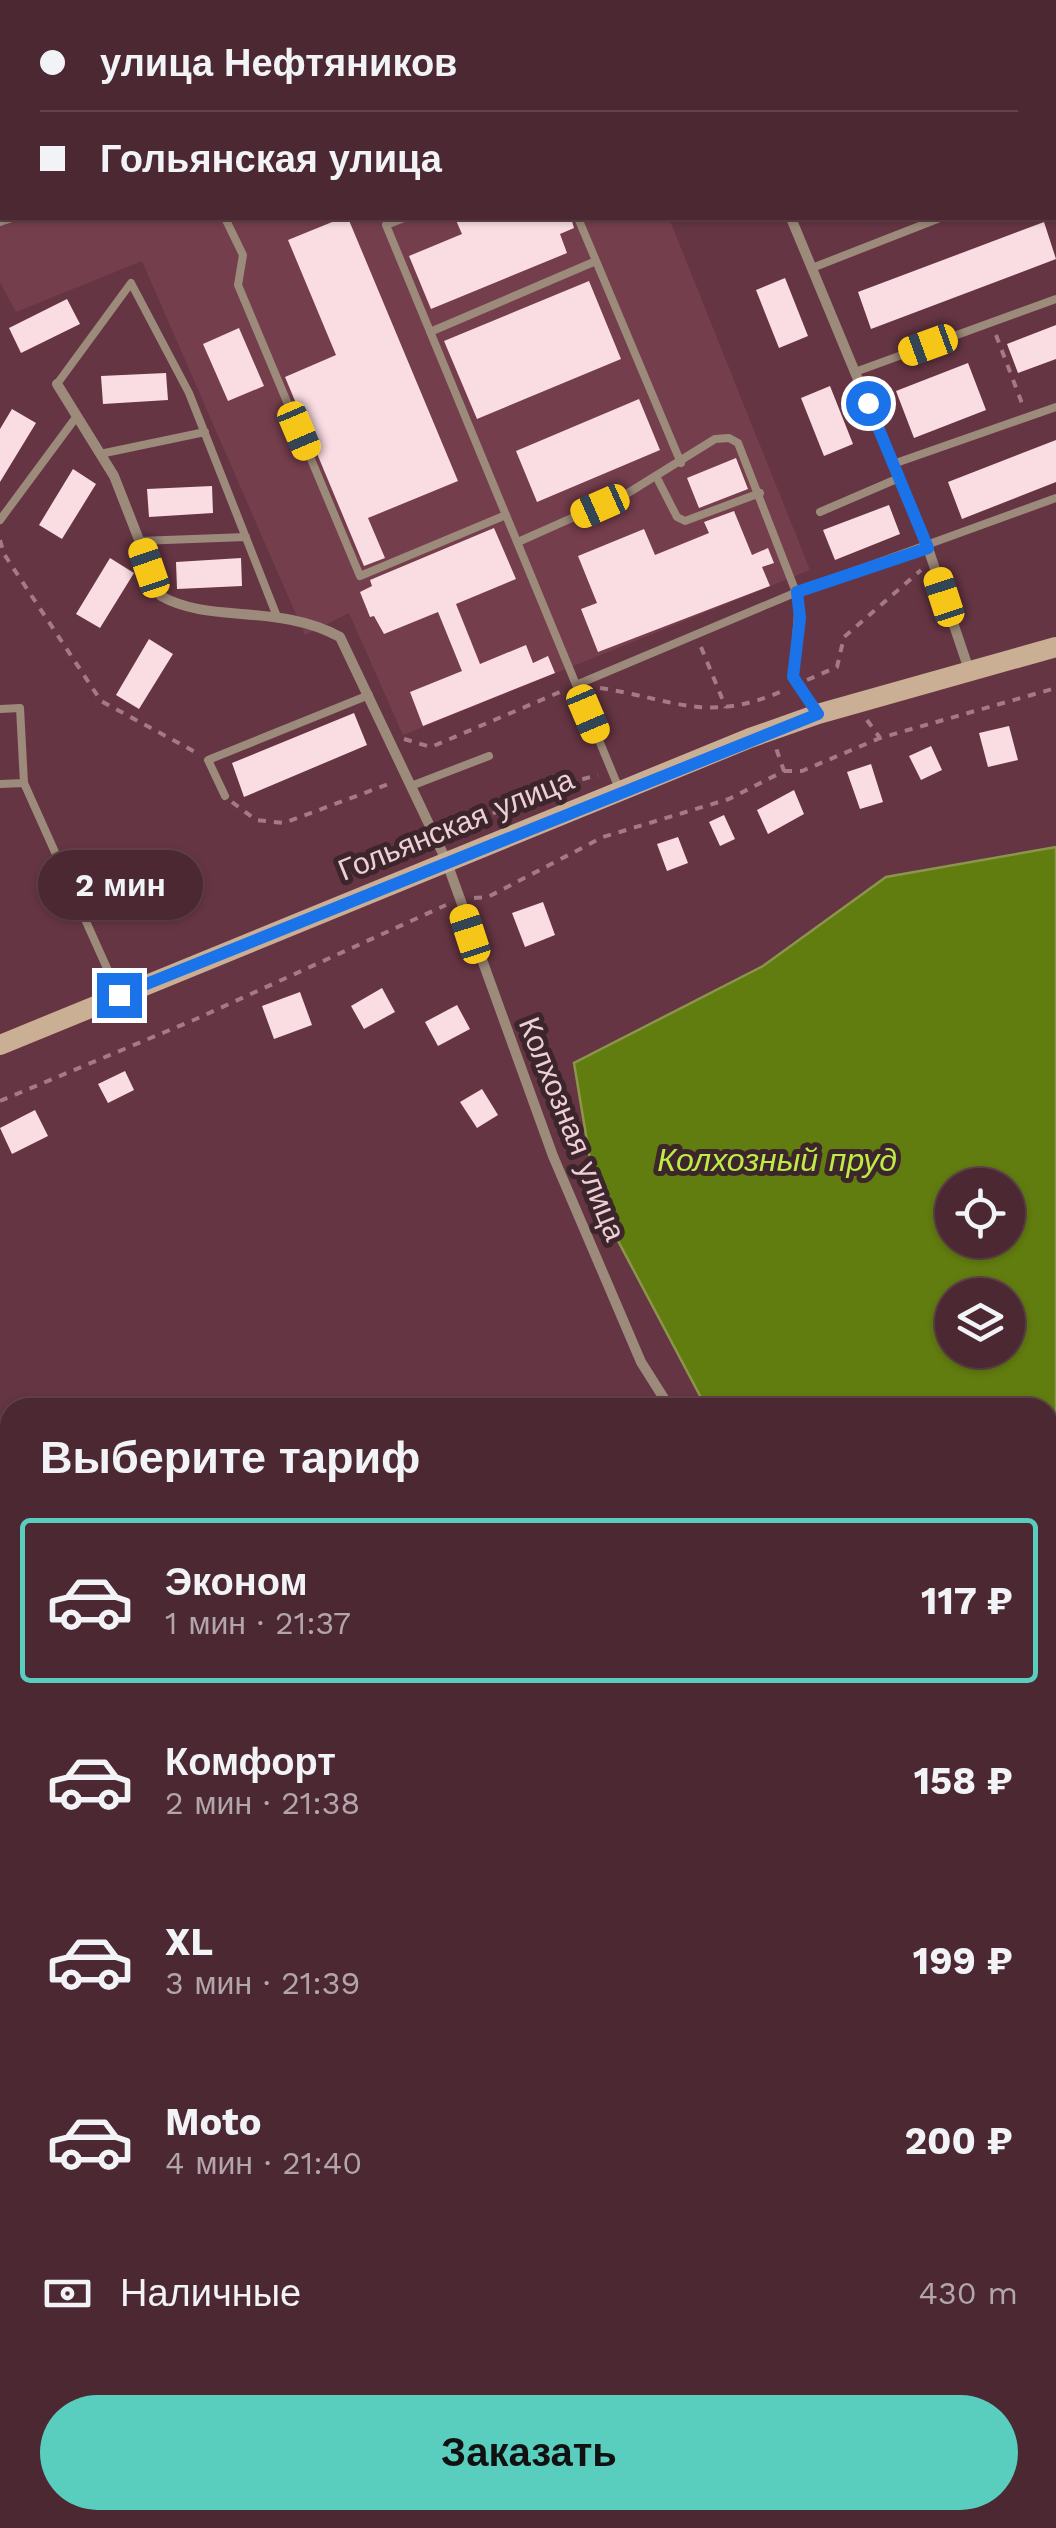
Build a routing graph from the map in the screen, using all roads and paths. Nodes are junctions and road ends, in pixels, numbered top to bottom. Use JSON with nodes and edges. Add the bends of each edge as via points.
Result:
{"nodes":[{"id":1,"x":225,"y":220,"type":"edge"},
{"id":2,"x":399,"y":220,"type":"edge"},
{"id":3,"x":579,"y":220,"type":"edge"},
{"id":4,"x":792,"y":220,"type":"edge"},
{"id":5,"x":935,"y":220,"type":"edge"},
{"id":6,"x":596,"y":260,"type":"junction"},
{"id":7,"x":812,"y":268,"type":"junction"},
{"id":8,"x":1056,"y":299,"type":"edge"},
{"id":9,"x":990,"y":322,"type":"junction"},
{"id":10,"x":430,"y":332,"type":"junction"},
{"id":11,"x":855,"y":372,"type":"junction"},
{"id":12,"x":57,"y":384,"type":"joint"},
{"id":13,"x":1056,"y":406,"type":"edge"},
{"id":14,"x":77,"y":416,"type":"junction"},
{"id":15,"x":1028,"y":416,"type":"junction"},
{"id":16,"x":205,"y":432,"type":"junction"},
{"id":17,"x":100,"y":454,"type":"junction"},
{"id":18,"x":681,"y":463,"type":"junction"},
{"id":19,"x":893,"y":464,"type":"junction"},
{"id":20,"x":657,"y":478,"type":"junction"},
{"id":21,"x":898,"y":478,"type":"junction"},
{"id":22,"x":760,"y":492,"type":"junction"},
{"id":23,"x":1056,"y":498,"type":"edge"},
{"id":24,"x":820,"y":512,"type":"dead end"},
{"id":25,"x":506,"y":516,"type":"junction"},
{"id":26,"x":0,"y":520,"type":"edge"},
{"id":27,"x":246,"y":537,"type":"junction"},
{"id":28,"x":0,"y":540,"type":"edge"},
{"id":29,"x":140,"y":541,"type":"junction"},
{"id":30,"x":518,"y":542,"type":"junction"},
{"id":31,"x":928,"y":548,"type":"junction"},
{"id":32,"x":932,"y":560,"type":"junction"},
{"id":33,"x":797,"y":592,"type":"junction"},
{"id":34,"x":276,"y":614,"type":"junction"},
{"id":35,"x":696,"y":634,"type":"junction"},
{"id":36,"x":1056,"y":648,"type":"edge"},
{"id":37,"x":968,"y":670,"type":"junction"},
{"id":38,"x":576,"y":685,"type":"junction"},
{"id":39,"x":796,"y":685,"type":"junction"},
{"id":40,"x":1056,"y":688,"type":"edge"},
{"id":41,"x":369,"y":695,"type":"junction"},
{"id":42,"x":861,"y":701,"type":"junction"},
{"id":43,"x":726,"y":708,"type":"junction"},
{"id":44,"x":0,"y":709,"type":"edge"},
{"id":45,"x":818,"y":714,"type":"junction"},
{"id":46,"x":771,"y":731,"type":"junction"},
{"id":47,"x":388,"y":735,"type":"junction"},
{"id":48,"x":880,"y":738,"type":"junction"},
{"id":49,"x":489,"y":756,"type":"dead end"},
{"id":50,"x":208,"y":760,"type":"junction"},
{"id":51,"x":784,"y":771,"type":"junction"},
{"id":52,"x":409,"y":781,"type":"junction"},
{"id":53,"x":616,"y":781,"type":"junction"},
{"id":54,"x":24,"y":783,"type":"junction"},
{"id":55,"x":0,"y":784,"type":"edge"},
{"id":56,"x":225,"y":796,"type":"joint"},
{"id":57,"x":437,"y":841,"type":"junction"},
{"id":58,"x":446,"y":860,"type":"junction"},
{"id":59,"x":458,"y":900,"type":"junction"},
{"id":60,"x":119,"y":995,"type":"junction"},
{"id":61,"x":0,"y":1044,"type":"edge"},
{"id":62,"x":0,"y":1100,"type":"edge"},
{"id":63,"x":664,"y":1398,"type":"edge"}],
"edges":[{"from":1,"to":25,"type":"lane","via":[[243,255],[238,286],[360,576]]},
{"from":2,"to":10,"type":"lane","via":[[386,225]]},
{"from":3,"to":6,"type":"lane"},
{"from":4,"to":7,"type":"street"},
{"from":5,"to":7,"type":"lane"},
{"from":6,"to":10,"type":"lane"},
{"from":6,"to":18,"type":"lane"},
{"from":7,"to":11,"type":"street"},
{"from":8,"to":9,"type":"lane"},
{"from":9,"to":11,"type":"lane"},
{"from":9,"to":15,"type":"path"},
{"from":10,"to":25,"type":"lane"},
{"from":11,"to":19,"type":"street"},
{"from":12,"to":14,"type":"street"},
{"from":12,"to":16,"type":"lane","via":[[131,282]]},
{"from":13,"to":15,"type":"lane"},
{"from":14,"to":17,"type":"street"},
{"from":14,"to":26,"type":"lane"},
{"from":15,"to":19,"type":"lane"},
{"from":16,"to":17,"type":"lane"},
{"from":16,"to":27,"type":"lane"},
{"from":17,"to":29,"type":"street"},
{"from":18,"to":20,"type":"lane"},
{"from":18,"to":22,"type":"lane","via":[[728,438],[745,454]]},
{"from":19,"to":21,"type":"street"},
{"from":20,"to":22,"type":"lane","via":[[685,520]]},
{"from":20,"to":30,"type":"lane"},
{"from":21,"to":24,"type":"lane"},
{"from":21,"to":31,"type":"street"},
{"from":22,"to":33,"type":"lane"},
{"from":23,"to":31,"type":"lane"},
{"from":25,"to":30,"type":"lane"},
{"from":27,"to":29,"type":"lane"},
{"from":27,"to":34,"type":"lane"},
{"from":28,"to":50,"type":"path","via":[[101,701]]},
{"from":29,"to":34,"type":"street","name":"Колхозная улица","via":[[156,588],[169,601]]},
{"from":30,"to":38,"type":"lane"},
{"from":31,"to":32,"type":"street"},
{"from":31,"to":33,"type":"lane"},
{"from":32,"to":37,"type":"street"},
{"from":32,"to":39,"type":"path","via":[[844,637],[838,667]]},
{"from":33,"to":35,"type":"lane"},
{"from":33,"to":39,"type":"lane"},
{"from":34,"to":41,"type":"street","name":"Колхозная улица","via":[[313,622],[340,638]]},
{"from":35,"to":38,"type":"lane"},
{"from":35,"to":43,"type":"path"},
{"from":36,"to":37,"type":"main road","name":"Гольянская улица"},
{"from":37,"to":42,"type":"main road","name":"Гольянская улица"},
{"from":38,"to":43,"type":"path","via":[[653,702]]},
{"from":38,"to":47,"type":"path","via":[[431,747]]},
{"from":38,"to":53,"type":"lane"},
{"from":39,"to":43,"type":"path","via":[[744,708]]},
{"from":39,"to":45,"type":"lane"},
{"from":40,"to":48,"type":"path"},
{"from":41,"to":47,"type":"street","name":"Колхозная улица"},
{"from":41,"to":50,"type":"lane"},
{"from":42,"to":45,"type":"main road","name":"Гольянская улица"},
{"from":42,"to":48,"type":"path"},
{"from":44,"to":54,"type":"lane","via":[[20,708]]},
{"from":45,"to":46,"type":"main road","name":"Гольянская улица"},
{"from":46,"to":51,"type":"path"},
{"from":46,"to":53,"type":"main road","name":"Гольянская улица"},
{"from":47,"to":52,"type":"street","name":"Колхозная улица"},
{"from":48,"to":51,"type":"path"},
{"from":49,"to":52,"type":"lane"},
{"from":50,"to":56,"type":"lane"},
{"from":51,"to":59,"type":"path","via":[[729,798],[603,838],[488,897]]},
{"from":52,"to":56,"type":"path","via":[[284,823],[256,820]]},
{"from":52,"to":57,"type":"street","name":"Колхозная улица"},
{"from":53,"to":57,"type":"path","via":[[550,788]]},
{"from":53,"to":58,"type":"main road","name":"Гольянская улица"},
{"from":54,"to":55,"type":"lane"},
{"from":54,"to":60,"type":"lane"},
{"from":57,"to":58,"type":"street","name":"Колхозная улица"},
{"from":58,"to":59,"type":"street","name":"Колхозная улица"},
{"from":58,"to":60,"type":"main road","name":"Гольянская улица"},
{"from":59,"to":62,"type":"path"},
{"from":59,"to":63,"type":"street","name":"Колхозная улица","via":[[553,1156],[641,1362]]},
{"from":60,"to":61,"type":"main road","name":"Гольянская улица"}]}
